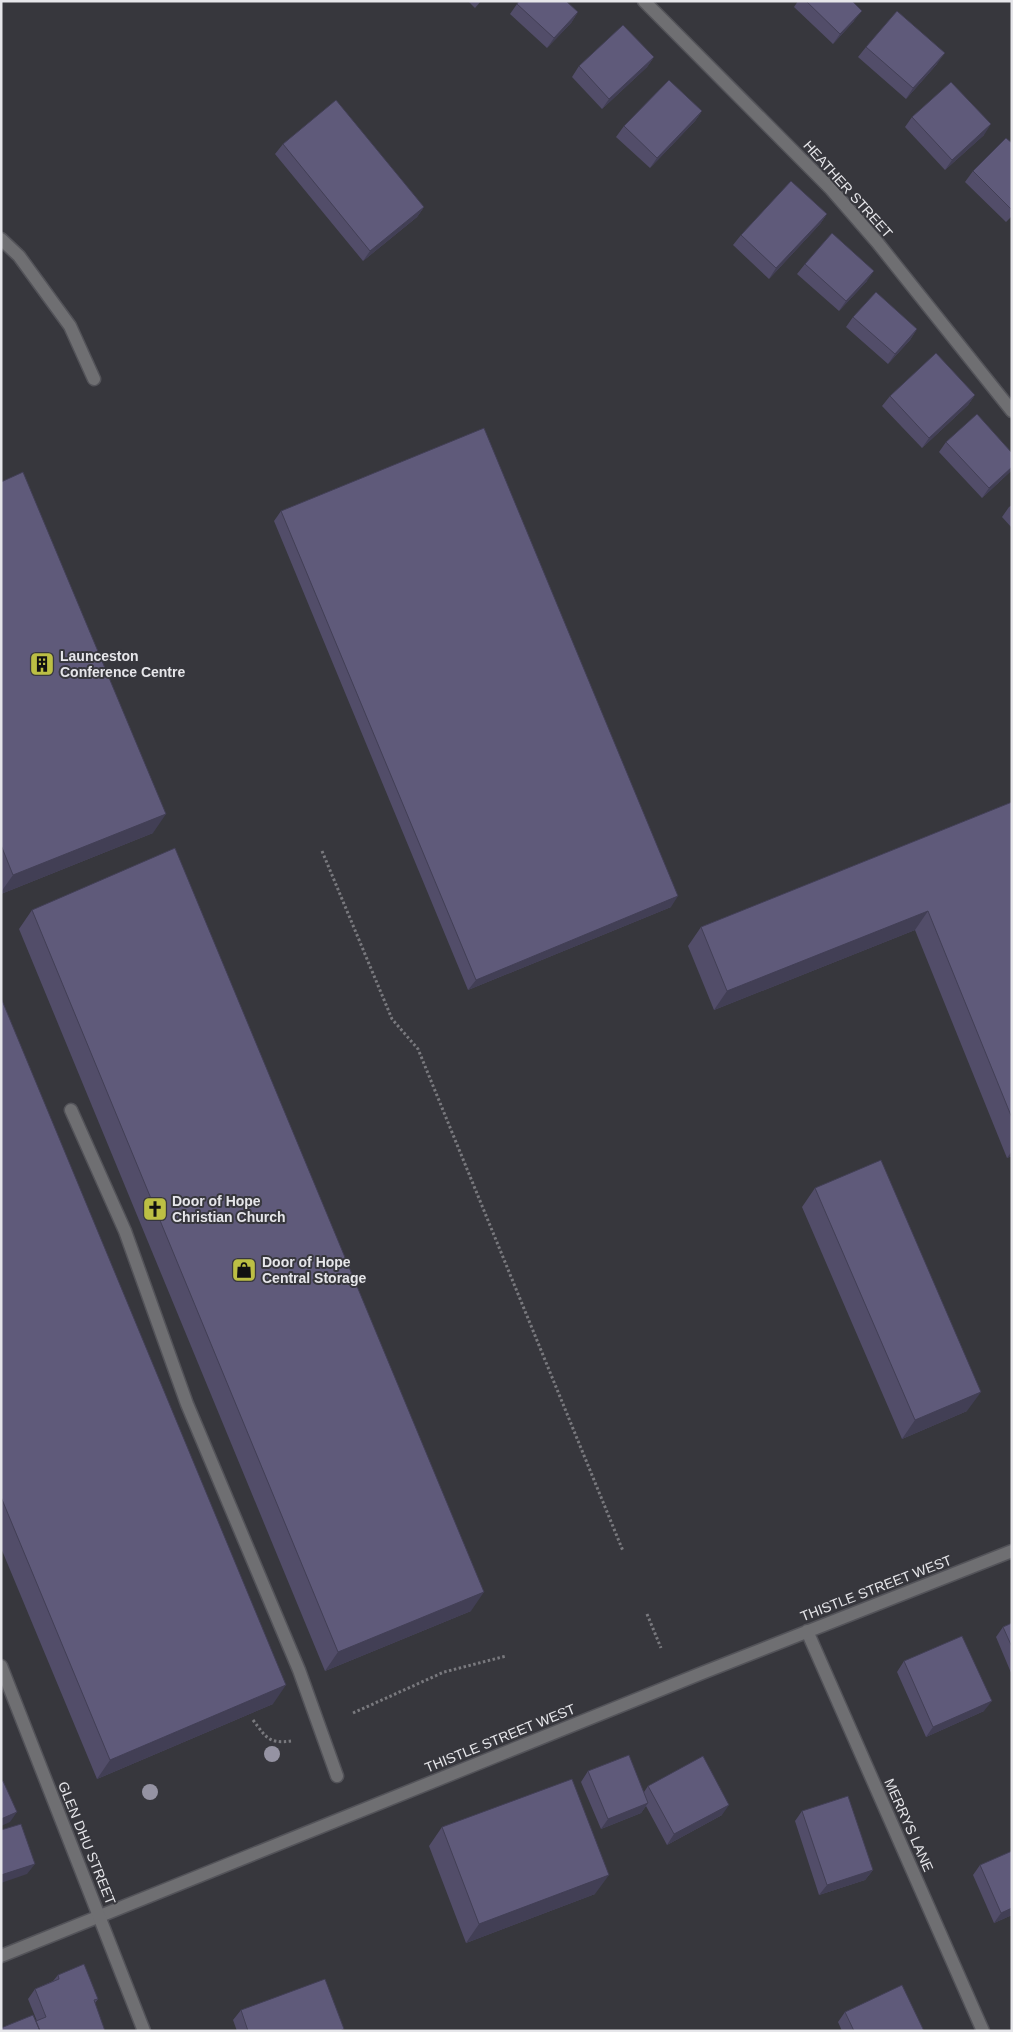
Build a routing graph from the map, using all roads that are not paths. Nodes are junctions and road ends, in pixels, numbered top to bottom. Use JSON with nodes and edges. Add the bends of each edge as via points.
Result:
{"nodes":[{"id":1,"x":644,"y":1,"type":"edge"},
{"id":2,"x":1,"y":238,"type":"edge"},
{"id":3,"x":94,"y":379,"type":"dead end"},
{"id":4,"x":1012,"y":412,"type":"edge"},
{"id":5,"x":71,"y":1110,"type":"dead end"},
{"id":6,"x":1012,"y":1551,"type":"edge"},
{"id":7,"x":808,"y":1630,"type":"junction"},
{"id":8,"x":1,"y":1666,"type":"edge"},
{"id":9,"x":337,"y":1776,"type":"dead end"},
{"id":10,"x":100,"y":1916,"type":"junction"},
{"id":11,"x":1,"y":1956,"type":"edge"},
{"id":12,"x":144,"y":2031,"type":"edge"},
{"id":13,"x":983,"y":2031,"type":"edge"}],
"edges":[{"from":1,"to":4,"type":"street","name":"HEATHER STREET","via":[[831,189]]},
{"from":2,"to":3,"type":"street","via":[[19,256],[70,326]]},
{"from":5,"to":9,"type":"street","via":[[125,1231],[186,1404],[299,1670]]},
{"from":6,"to":7,"type":"street","name":"THISTLE STREET WEST"},
{"from":7,"to":10,"type":"street","name":"THISTLE STREET WEST"},
{"from":7,"to":13,"type":"street","name":"MERRYS LANE"},
{"from":8,"to":10,"type":"street","name":"GLEN DHU STREET"},
{"from":10,"to":11,"type":"street","name":"THISTLE STREET WEST"},
{"from":10,"to":12,"type":"street","name":"GLEN DHU STREET"}]}
